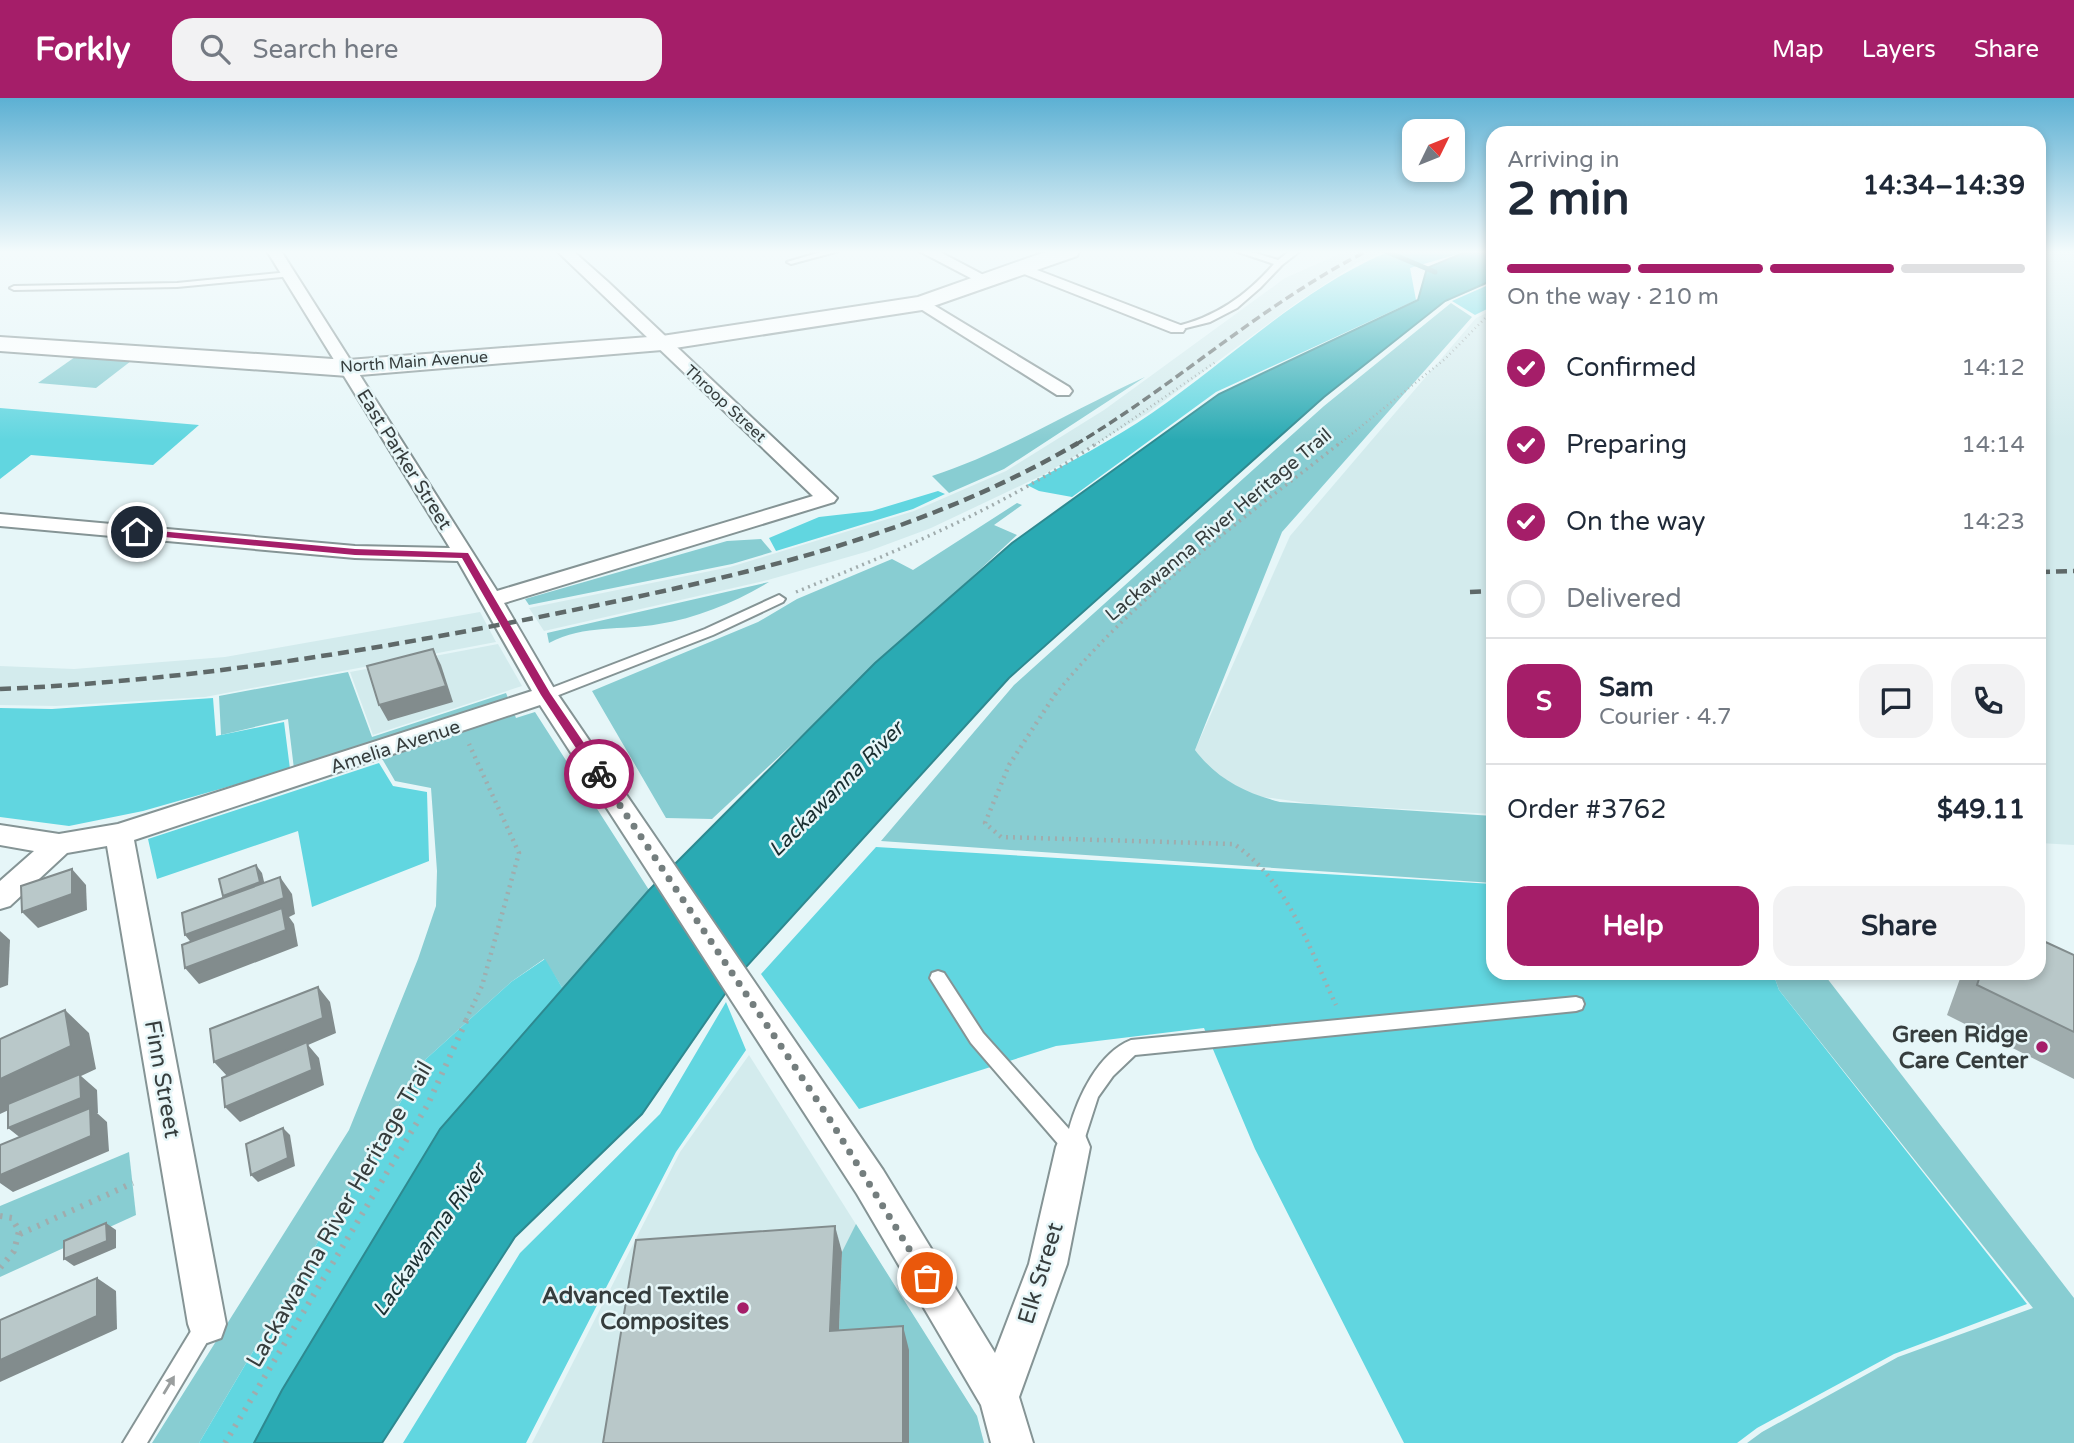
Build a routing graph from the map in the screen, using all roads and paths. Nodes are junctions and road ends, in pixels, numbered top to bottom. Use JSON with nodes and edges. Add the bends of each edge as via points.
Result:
{"nodes":[{"id":1,"x":314,"y":314,"type":"edge"},
{"id":2,"x":632,"y":314,"type":"edge"},
{"id":3,"x":852,"y":314,"type":"edge"},
{"id":4,"x":939,"y":314,"type":"edge"},
{"id":5,"x":1139,"y":314,"type":"edge"},
{"id":6,"x":1221,"y":314,"type":"edge"},
{"id":7,"x":1486,"y":317,"type":"edge"},
{"id":8,"x":1177,"y":329,"type":"joint"},
{"id":9,"x":662,"y":343,"type":"junction"},
{"id":10,"x":0,"y":344,"type":"edge"},
{"id":11,"x":1217,"y":361,"type":"dead end"},
{"id":12,"x":348,"y":368,"type":"junction"},
{"id":13,"x":1063,"y":391,"type":"dead end"},
{"id":14,"x":827,"y":498,"type":"joint"},
{"id":15,"x":0,"y":520,"type":"edge"},
{"id":16,"x":465,"y":555,"type":"junction"},
{"id":17,"x":779,"y":599,"type":"joint"},
{"id":18,"x":490,"y":600,"type":"junction"},
{"id":19,"x":546,"y":695,"type":"junction"},
{"id":20,"x":460,"y":725,"type":"junction"},
{"id":21,"x":119,"y":834,"type":"junction"},
{"id":22,"x":0,"y":835,"type":"edge"},
{"id":23,"x":60,"y":844,"type":"junction"},
{"id":24,"x":0,"y":898,"type":"edge"},
{"id":25,"x":938,"y":978,"type":"dead end"},
{"id":26,"x":1576,"y":1004,"type":"dead end"},
{"id":27,"x":1346,"y":1025,"type":"junction"},
{"id":28,"x":1073,"y":1147,"type":"junction"},
{"id":29,"x":133,"y":1183,"type":"dead end"},
{"id":30,"x":0,"y":1216,"type":"edge"},
{"id":31,"x":20,"y":1234,"type":"junction"},
{"id":32,"x":0,"y":1268,"type":"edge"},
{"id":33,"x":206,"y":1324,"type":"joint"},
{"id":34,"x":999,"y":1397,"type":"junction"},
{"id":35,"x":134,"y":1443,"type":"edge"},
{"id":36,"x":225,"y":1443,"type":"edge"},
{"id":37,"x":1012,"y":1443,"type":"edge"}],
"edges":[{"from":1,"to":12,"type":"street","name":"East Parker Street"},
{"from":2,"to":9,"type":"street","name":"Throop Street"},
{"from":3,"to":9,"type":"main road","name":"North Main Avenue"},
{"from":4,"to":13,"type":"street"},
{"from":5,"to":8,"type":"street"},
{"from":6,"to":8,"type":"lane"},
{"from":7,"to":27,"type":"path","name":"Lackawanna River Heritage Trail","via":[[1447,358],[1146,600],[1067,675],[1026,736],[994,795],[985,823],[1000,837],[1234,844],[1250,852],[1300,924],[1313,961]]},
{"from":9,"to":12,"type":"main road","name":"North Main Avenue"},
{"from":9,"to":14,"type":"street","name":"Throop Street"},
{"from":10,"to":12,"type":"main road","name":"North Main Avenue"},
{"from":11,"to":17,"type":"path","via":[[1043,480],[914,544]]},
{"from":12,"to":16,"type":"street","name":"East Parker Street"},
{"from":14,"to":18,"type":"street"},
{"from":15,"to":16,"type":"street","via":[[355,552]]},
{"from":16,"to":18,"type":"street","name":"East Parker Street"},
{"from":17,"to":19,"type":"lane","name":"Amelia Avenue","via":[[709,632]]},
{"from":18,"to":19,"type":"street","name":"East Parker Street"},
{"from":19,"to":20,"type":"street","name":"Amelia Avenue"},
{"from":19,"to":34,"type":"street","name":"East Parker Street","via":[[870,1182]]},
{"from":20,"to":21,"type":"street","name":"Amelia Avenue"},
{"from":20,"to":36,"type":"path","name":"Lackawanna River Heritage Trail","via":[[519,853],[482,986],[428,1104]]},
{"from":21,"to":23,"type":"street","name":"Amelia Avenue"},
{"from":21,"to":33,"type":"street","name":"Finn Street"},
{"from":22,"to":23,"type":"street","name":"Amelia Avenue"},
{"from":23,"to":24,"type":"street"},
{"from":25,"to":28,"type":"lane","via":[[977,1038]]},
{"from":26,"to":27,"type":"lane"},
{"from":27,"to":28,"type":"lane","via":[[1131,1048],[1106,1068],[1084,1102]]},
{"from":28,"to":34,"type":"street","name":"Elk Street","via":[[1048,1264]]},
{"from":29,"to":31,"type":"path"},
{"from":30,"to":31,"type":"path","via":[[12,1218]]},
{"from":31,"to":32,"type":"path"},
{"from":35,"to":33,"type":"lane","one_way":true},
{"from":34,"to":37,"type":"street","name":"East Parker Street"}]}
